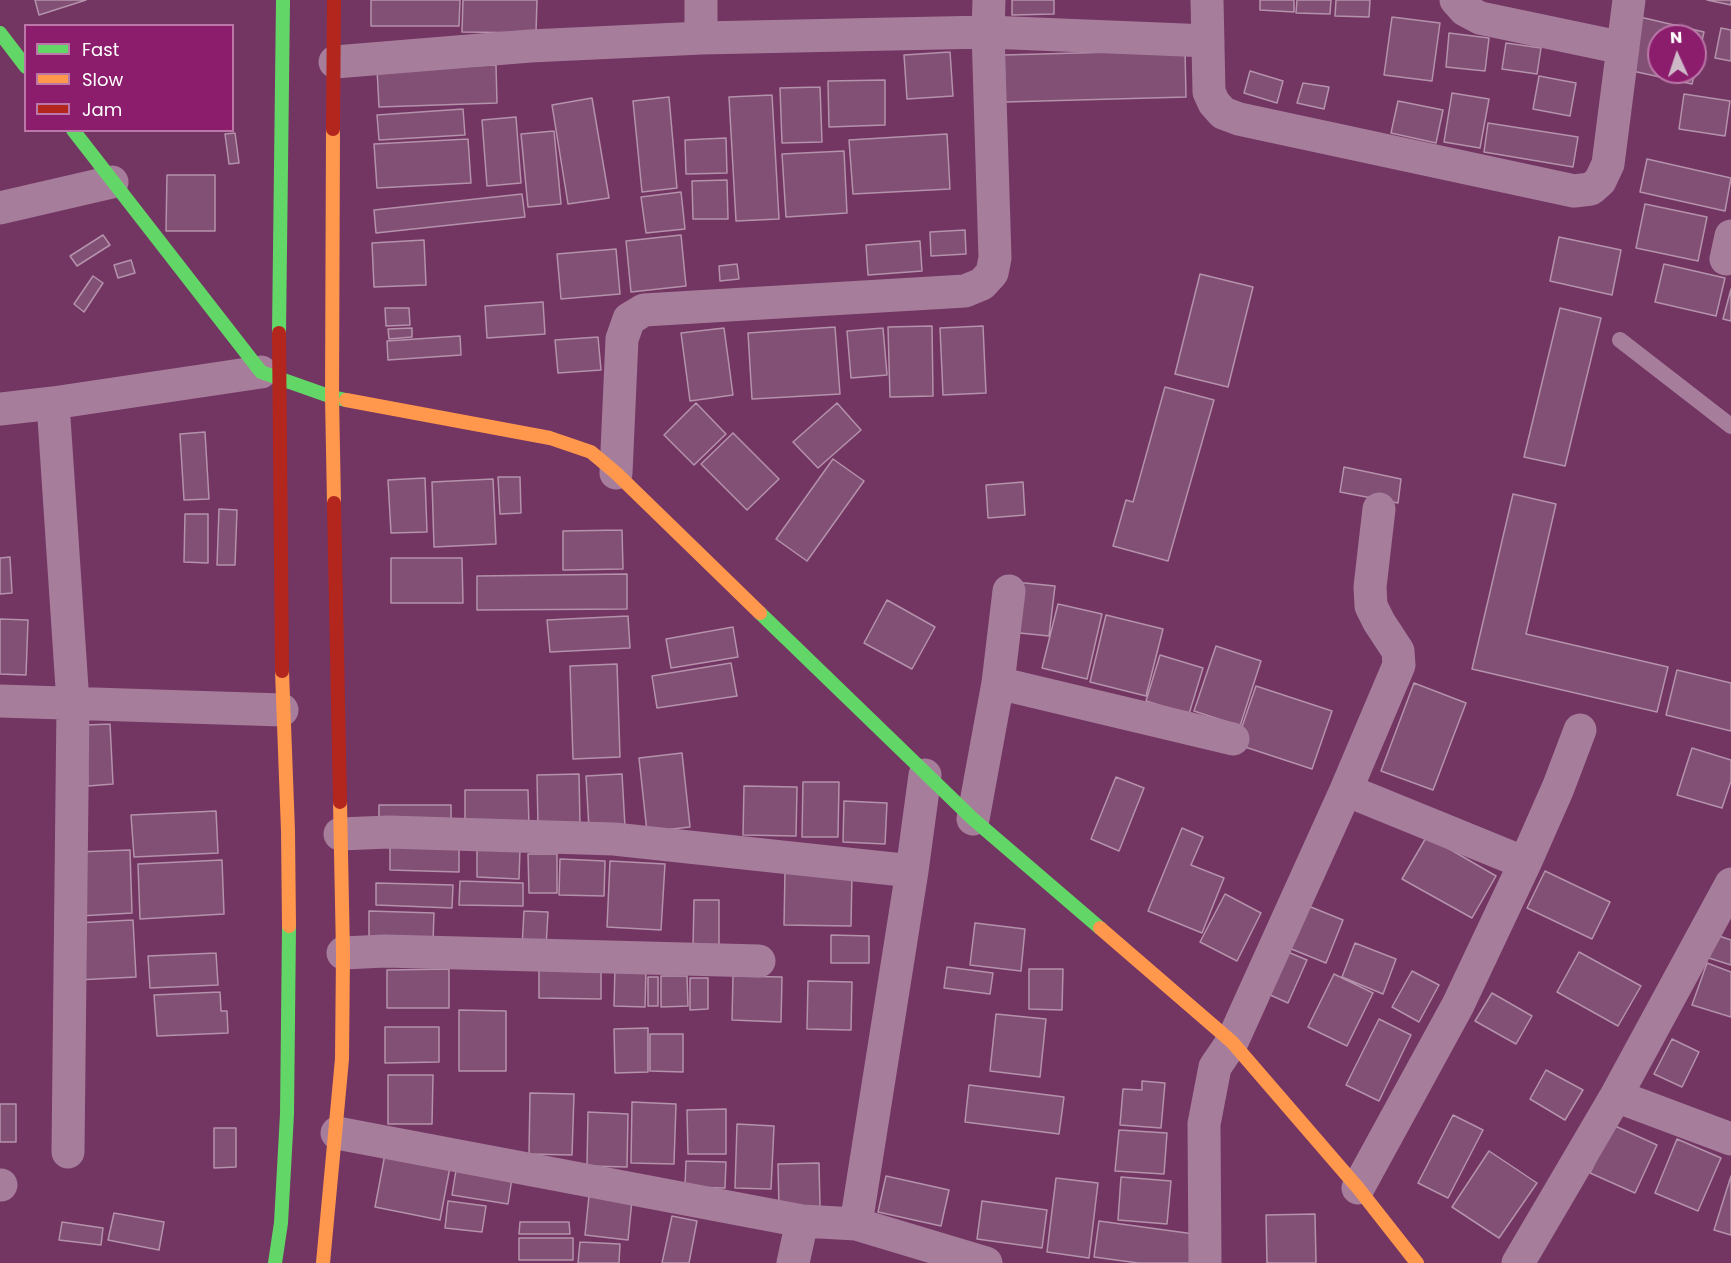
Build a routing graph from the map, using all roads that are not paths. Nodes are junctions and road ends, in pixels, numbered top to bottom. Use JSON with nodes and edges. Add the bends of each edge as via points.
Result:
{"nodes":[{"id":1,"x":283,"y":0,"type":"edge"},
{"id":2,"x":334,"y":0,"type":"edge"},
{"id":3,"x":701,"y":0,"type":"edge"},
{"id":4,"x":989,"y":0,"type":"edge"},
{"id":5,"x":1207,"y":0,"type":"edge"},
{"id":6,"x":1456,"y":0,"type":"edge"},
{"id":7,"x":1629,"y":0,"type":"edge"},
{"id":8,"x":988,"y":32,"type":"junction"},
{"id":9,"x":0,"y":33,"type":"edge"},
{"id":10,"x":701,"y":38,"type":"junction"},
{"id":11,"x":1208,"y":41,"type":"junction"},
{"id":12,"x":1623,"y":48,"type":"junction"},
{"id":13,"x":335,"y":62,"type":"junction"},
{"id":14,"x":24,"y":64,"type":"edge"},
{"id":15,"x":74,"y":132,"type":"edge"},
{"id":16,"x":112,"y":182,"type":"junction"},
{"id":17,"x":0,"y":208,"type":"edge"},
{"id":18,"x":1620,"y":340,"type":"dead end"},
{"id":19,"x":270,"y":376,"type":"junction"},
{"id":20,"x":332,"y":397,"type":"junction"},
{"id":21,"x":53,"y":404,"type":"junction"},
{"id":22,"x":0,"y":409,"type":"edge"},
{"id":23,"x":1731,"y":426,"type":"edge"},
{"id":24,"x":616,"y":473,"type":"junction"},
{"id":25,"x":1379,"y":509,"type":"dead end"},
{"id":26,"x":1009,"y":591,"type":"dead end"},
{"id":27,"x":998,"y":683,"type":"junction"},
{"id":28,"x":0,"y":701,"type":"edge"},
{"id":29,"x":73,"y":703,"type":"junction"},
{"id":30,"x":282,"y":710,"type":"junction"},
{"id":31,"x":1580,"y":730,"type":"dead end"},
{"id":32,"x":1233,"y":739,"type":"dead end"},
{"id":33,"x":925,"y":775,"type":"junction"},
{"id":34,"x":1346,"y":790,"type":"junction"},
{"id":35,"x":973,"y":819,"type":"junction"},
{"id":36,"x":340,"y":834,"type":"junction"},
{"id":37,"x":1525,"y":863,"type":"junction"},
{"id":38,"x":912,"y":871,"type":"junction"},
{"id":39,"x":1731,"y":884,"type":"edge"},
{"id":40,"x":343,"y":953,"type":"junction"},
{"id":41,"x":759,"y":961,"type":"dead end"},
{"id":42,"x":1232,"y":1042,"type":"junction"},
{"id":43,"x":1616,"y":1096,"type":"junction"},
{"id":44,"x":337,"y":1133,"type":"junction"},
{"id":45,"x":1731,"y":1139,"type":"edge"},
{"id":46,"x":68,"y":1152,"type":"dead end"},
{"id":47,"x":1358,"y":1188,"type":"junction"},
{"id":48,"x":802,"y":1221,"type":"junction"},
{"id":49,"x":856,"y":1224,"type":"junction"},
{"id":50,"x":275,"y":1263,"type":"edge"},
{"id":51,"x":323,"y":1263,"type":"edge"},
{"id":52,"x":793,"y":1263,"type":"edge"},
{"id":53,"x":986,"y":1263,"type":"edge"},
{"id":54,"x":1205,"y":1263,"type":"edge"},
{"id":55,"x":1417,"y":1263,"type":"edge"},
{"id":56,"x":1518,"y":1263,"type":"edge"}],
"edges":[{"from":1,"to":19,"type":"main road"},
{"from":2,"to":13,"type":"main road"},
{"from":3,"to":10,"type":"street"},
{"from":4,"to":8,"type":"street"},
{"from":5,"to":11,"type":"street"},
{"from":6,"to":12,"type":"street","via":[[1480,18]]},
{"from":7,"to":12,"type":"street"},
{"from":8,"to":10,"type":"street"},
{"from":8,"to":11,"type":"street"},
{"from":8,"to":24,"type":"street","via":[[995,258],[992,273],[982,285],[965,291],[644,310],[629,319],[622,339]]},
{"from":9,"to":14,"type":"main road"},
{"from":10,"to":13,"type":"street","via":[[530,46]]},
{"from":11,"to":12,"type":"street","via":[[1209,92],[1223,113],[1574,191],[1591,189],[1608,164]]},
{"from":13,"to":20,"type":"main road"},
{"from":15,"to":16,"type":"main road"},
{"from":16,"to":17,"type":"street"},
{"from":16,"to":19,"type":"main road"},
{"from":18,"to":23,"type":"lane"},
{"from":19,"to":20,"type":"main road"},
{"from":19,"to":21,"type":"street"},
{"from":19,"to":30,"type":"main road"},
{"from":20,"to":24,"type":"main road","via":[[550,438],[591,452]]},
{"from":20,"to":36,"type":"main road"},
{"from":21,"to":22,"type":"street"},
{"from":21,"to":29,"type":"street"},
{"from":24,"to":33,"type":"main road"},
{"from":25,"to":34,"type":"street","via":[[1371,606],[1398,651],[1399,665]]},
{"from":26,"to":27,"type":"street"},
{"from":27,"to":32,"type":"street"},
{"from":27,"to":35,"type":"street"},
{"from":28,"to":29,"type":"street"},
{"from":29,"to":30,"type":"street"},
{"from":29,"to":46,"type":"street"},
{"from":30,"to":50,"type":"main road","via":[[288,831],[287,1092],[281,1223]]},
{"from":31,"to":37,"type":"street"},
{"from":33,"to":35,"type":"main road"},
{"from":33,"to":38,"type":"street"},
{"from":34,"to":37,"type":"street"},
{"from":34,"to":42,"type":"street"},
{"from":35,"to":42,"type":"main road"},
{"from":36,"to":38,"type":"street","via":[[614,839]]},
{"from":36,"to":40,"type":"main road"},
{"from":37,"to":47,"type":"street","via":[[1458,1005]]},
{"from":38,"to":49,"type":"street"},
{"from":39,"to":43,"type":"street"},
{"from":40,"to":41,"type":"street"},
{"from":40,"to":44,"type":"main road"},
{"from":42,"to":47,"type":"main road"},
{"from":42,"to":54,"type":"street","via":[[1215,1067],[1204,1124]]},
{"from":43,"to":45,"type":"street"},
{"from":43,"to":56,"type":"street"},
{"from":44,"to":48,"type":"street"},
{"from":44,"to":51,"type":"main road"},
{"from":47,"to":55,"type":"main road"},
{"from":48,"to":49,"type":"street"},
{"from":48,"to":52,"type":"street"},
{"from":49,"to":53,"type":"street"}]}
